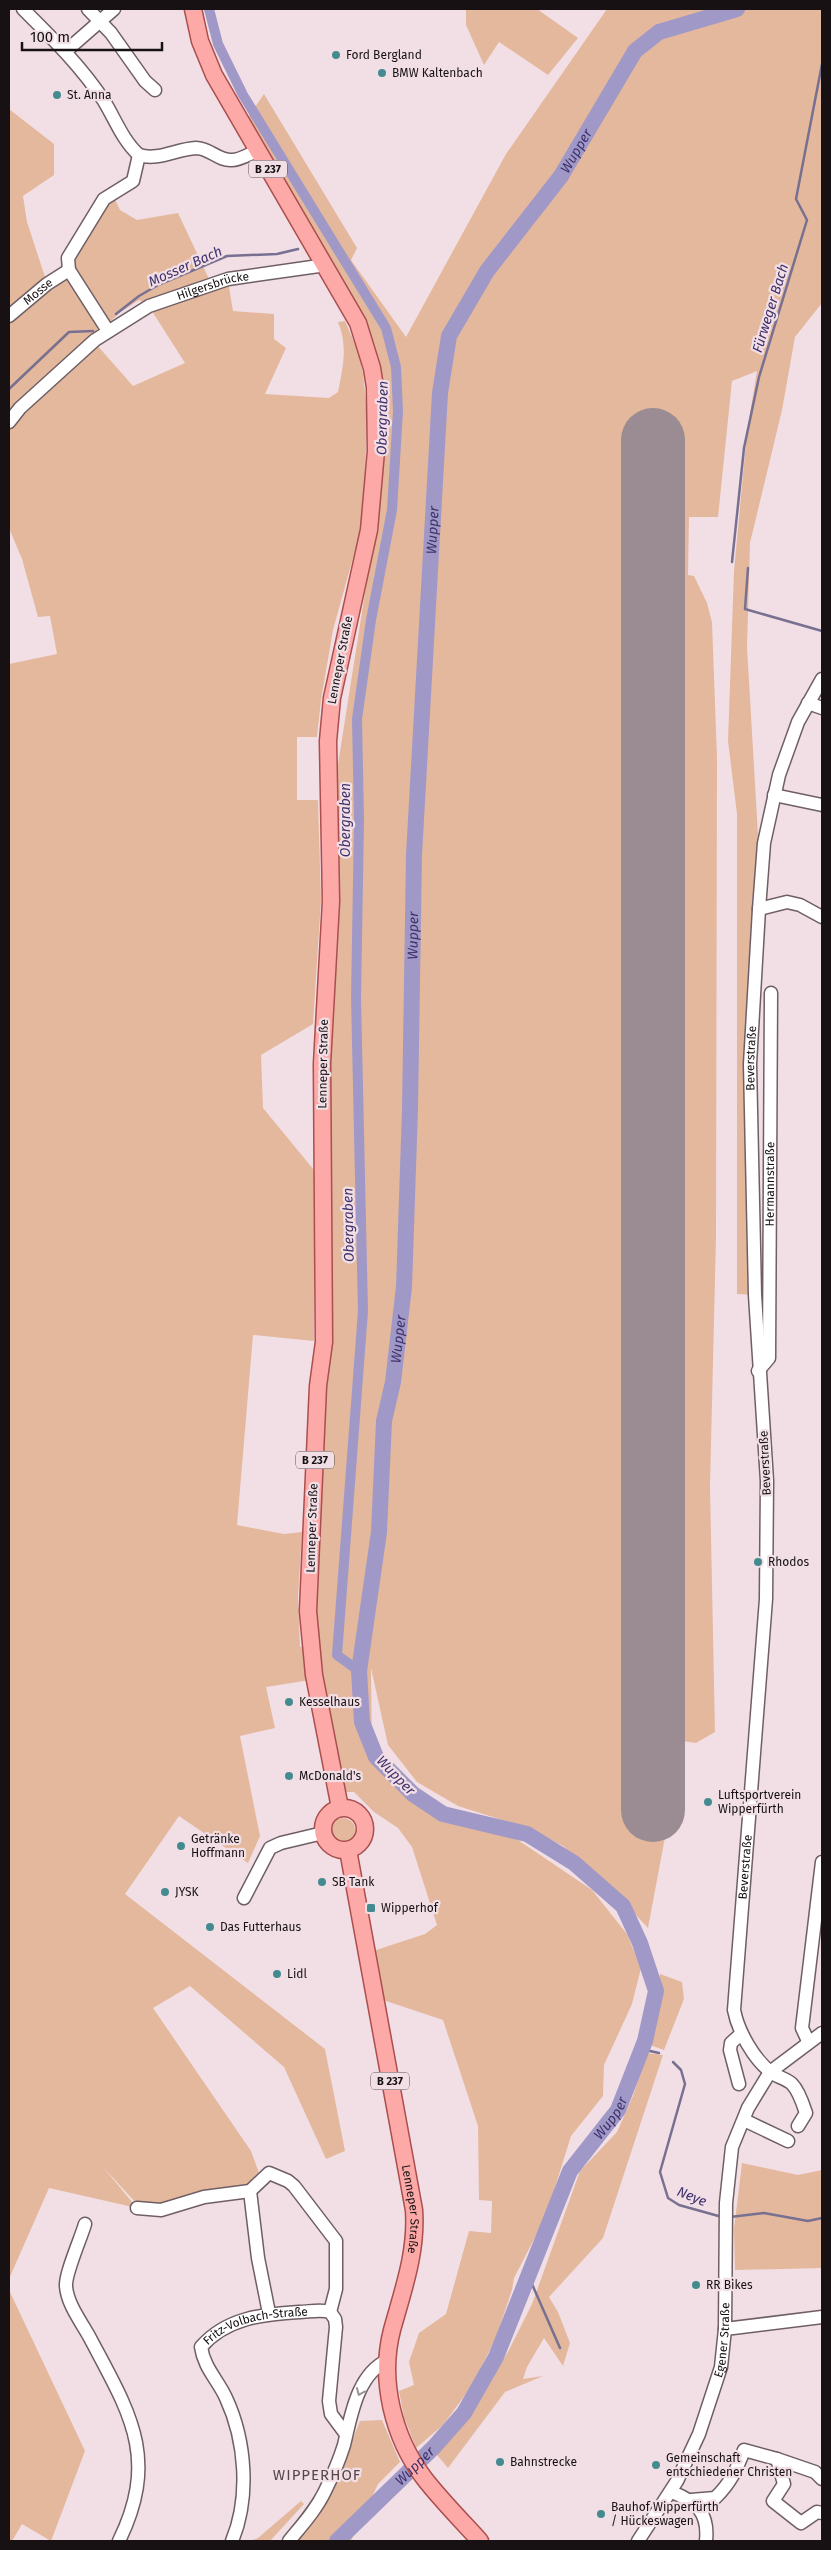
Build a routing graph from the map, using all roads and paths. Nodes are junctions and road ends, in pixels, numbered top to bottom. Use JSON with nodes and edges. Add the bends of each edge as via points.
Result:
{"nodes":[{"id":1,"x":23,"y":9,"type":"edge"},
{"id":2,"x":88,"y":9,"type":"edge"},
{"id":3,"x":114,"y":9,"type":"edge"},
{"id":4,"x":193,"y":9,"type":"edge"},
{"id":5,"x":99,"y":20,"type":"junction"},
{"id":6,"x":66,"y":51,"type":"junction"},
{"id":7,"x":154,"y":90,"type":"dead end"},
{"id":8,"x":257,"y":151,"type":"junction"},
{"id":9,"x":139,"y":155,"type":"junction"},
{"id":10,"x":326,"y":265,"type":"junction"},
{"id":11,"x":69,"y":270,"type":"junction"},
{"id":12,"x":9,"y":316,"type":"edge"},
{"id":13,"x":108,"y":331,"type":"junction"},
{"id":14,"x":9,"y":422,"type":"edge"},
{"id":15,"x":822,"y":679,"type":"edge"},
{"id":16,"x":808,"y":703,"type":"junction"},
{"id":17,"x":822,"y":708,"type":"edge"},
{"id":18,"x":774,"y":795,"type":"junction"},
{"id":19,"x":822,"y":805,"type":"edge"},
{"id":20,"x":759,"y":909,"type":"junction"},
{"id":21,"x":822,"y":917,"type":"edge"},
{"id":22,"x":770,"y":993,"type":"dead end"},
{"id":23,"x":758,"y":1371,"type":"junction"},
{"id":24,"x":340,"y":1808,"type":"junction"},
{"id":25,"x":323,"y":1833,"type":"junction"},
{"id":26,"x":348,"y":1850,"type":"junction"},
{"id":27,"x":822,"y":1862,"type":"edge"},
{"id":28,"x":244,"y":1898,"type":"dead end"},
{"id":29,"x":822,"y":2033,"type":"edge"},
{"id":30,"x":741,"y":2034,"type":"junction"},
{"id":31,"x":808,"y":2041,"type":"junction"},
{"id":32,"x":770,"y":2072,"type":"junction"},
{"id":33,"x":739,"y":2084,"type":"dead end"},
{"id":34,"x":744,"y":2120,"type":"junction"},
{"id":35,"x":798,"y":2126,"type":"dead end"},
{"id":36,"x":788,"y":2141,"type":"dead end"},
{"id":37,"x":250,"y":2192,"type":"junction"},
{"id":38,"x":137,"y":2208,"type":"dead end"},
{"id":39,"x":85,"y":2224,"type":"dead end"},
{"id":40,"x":330,"y":2312,"type":"junction"},
{"id":41,"x":269,"y":2314,"type":"junction"},
{"id":42,"x":822,"y":2317,"type":"edge"},
{"id":43,"x":724,"y":2329,"type":"junction"},
{"id":44,"x":388,"y":2360,"type":"junction"},
{"id":45,"x":345,"y":2433,"type":"junction"},
{"id":46,"x":777,"y":2459,"type":"junction"},
{"id":47,"x":822,"y":2479,"type":"edge"},
{"id":48,"x":672,"y":2492,"type":"junction"},
{"id":49,"x":691,"y":2500,"type":"junction"},
{"id":50,"x":822,"y":2512,"type":"edge"},
{"id":51,"x":120,"y":2541,"type":"edge"},
{"id":52,"x":232,"y":2541,"type":"edge"},
{"id":53,"x":289,"y":2541,"type":"edge"},
{"id":54,"x":480,"y":2541,"type":"edge"},
{"id":55,"x":638,"y":2541,"type":"edge"},
{"id":56,"x":706,"y":2541,"type":"edge"}],
"edges":[{"from":1,"to":6,"type":"street"},
{"from":2,"to":5,"type":"street"},
{"from":3,"to":5,"type":"street"},
{"from":4,"to":8,"type":"main road","number":"B 237","via":[[200,41],[214,75]]},
{"from":5,"to":6,"type":"street"},
{"from":5,"to":7,"type":"street"},
{"from":6,"to":9,"type":"street"},
{"from":8,"to":9,"type":"street","via":[[234,160],[223,160],[197,148],[150,157]]},
{"from":8,"to":10,"type":"main road","number":"B 237"},
{"from":9,"to":11,"type":"street","via":[[133,180],[104,200],[68,258]]},
{"from":10,"to":13,"type":"street","name":"Hilgersbrücke","via":[[228,279],[149,306]]},
{"from":10,"to":24,"type":"main road","name":"Lenneper Straße","number":"B 237","via":[[358,323],[374,377],[377,405],[370,530],[335,679],[328,741],[331,901],[322,1074],[324,1342],[318,1386],[308,1610],[314,1675]]},
{"from":11,"to":12,"type":"street","name":"Mosse"},
{"from":11,"to":13,"type":"street"},
{"from":13,"to":14,"type":"street","name":"Hilgersbrücke","via":[[20,408]]},
{"from":15,"to":16,"type":"street","name":"Beverstraße"},
{"from":16,"to":17,"type":"street"},
{"from":16,"to":18,"type":"street","name":"Beverstraße","via":[[798,722]]},
{"from":18,"to":19,"type":"street"},
{"from":18,"to":20,"type":"street","name":"Beverstraße","via":[[764,843]]},
{"from":20,"to":21,"type":"street","via":[[787,902]]},
{"from":20,"to":23,"type":"street","name":"Beverstraße","via":[[750,1064]]},
{"from":22,"to":23,"type":"street","name":"Hermannstraße","via":[[769,1358]]},
{"from":23,"to":30,"type":"street","name":"Beverstraße","via":[[767,1481],[766,1599],[734,2010]]},
{"from":24,"to":25,"type":"main road","via":[[325,1820]]},
{"from":24,"to":26,"type":"main road","via":[[355,1812],[364,1824],[359,1843]]},
{"from":25,"to":26,"type":"main road","via":[[329,1844]]},
{"from":25,"to":28,"type":"street","via":[[270,1848]]},
{"from":26,"to":44,"type":"main road","name":"Lenneper Straße","number":"B 237","via":[[414,2210],[414,2246],[390,2338]]},
{"from":27,"to":31,"type":"street","via":[[802,2028]]},
{"from":29,"to":31,"type":"street","name":"Egener Straße"},
{"from":30,"to":32,"type":"street","name":"Beverstraße"},
{"from":30,"to":33,"type":"street","via":[[731,2043],[730,2050]]},
{"from":31,"to":32,"type":"street","name":"Egener Straße"},
{"from":32,"to":34,"type":"street","name":"Egener Straße"},
{"from":32,"to":35,"type":"street","via":[[792,2083],[795,2088],[806,2113]]},
{"from":34,"to":36,"type":"street"},
{"from":34,"to":43,"type":"street","name":"Egener Straße","via":[[732,2147],[726,2203]]},
{"from":37,"to":38,"type":"street","via":[[204,2197],[162,2210]]},
{"from":37,"to":40,"type":"street","via":[[269,2173],[288,2180],[327,2227],[336,2241],[338,2259]]},
{"from":37,"to":41,"type":"street"},
{"from":39,"to":51,"type":"street","via":[[65,2286],[127,2411],[138,2442],[134,2502]]},
{"from":40,"to":41,"type":"street","name":"Fritz-Volbach-Straße"},
{"from":40,"to":45,"type":"street","via":[[336,2327],[330,2401],[332,2414]]},
{"from":41,"to":52,"type":"street","name":"Fritz-Volbach-Straße","via":[[232,2324],[211,2335],[200,2347],[203,2360],[226,2398],[238,2433],[243,2474],[242,2510]]},
{"from":42,"to":43,"type":"street"},
{"from":43,"to":48,"type":"street","name":"Egener Straße","via":[[718,2376],[699,2434]]},
{"from":44,"to":45,"type":"street","one_way":true,"via":[[379,2364],[366,2380]]},
{"from":44,"to":54,"type":"main road","number":"B 237","via":[[394,2416],[407,2450],[433,2489]]},
{"from":45,"to":53,"type":"street","via":[[344,2445],[324,2493]]},
{"from":46,"to":47,"type":"street","via":[[815,2472]]},
{"from":46,"to":49,"type":"street","via":[[744,2450],[726,2488],[715,2498]]},
{"from":46,"to":50,"type":"street","via":[[784,2484],[773,2501],[801,2523]]},
{"from":48,"to":49,"type":"street"},
{"from":48,"to":55,"type":"street","name":"Egener Straße"},
{"from":49,"to":56,"type":"street","via":[[704,2522]]}]}
